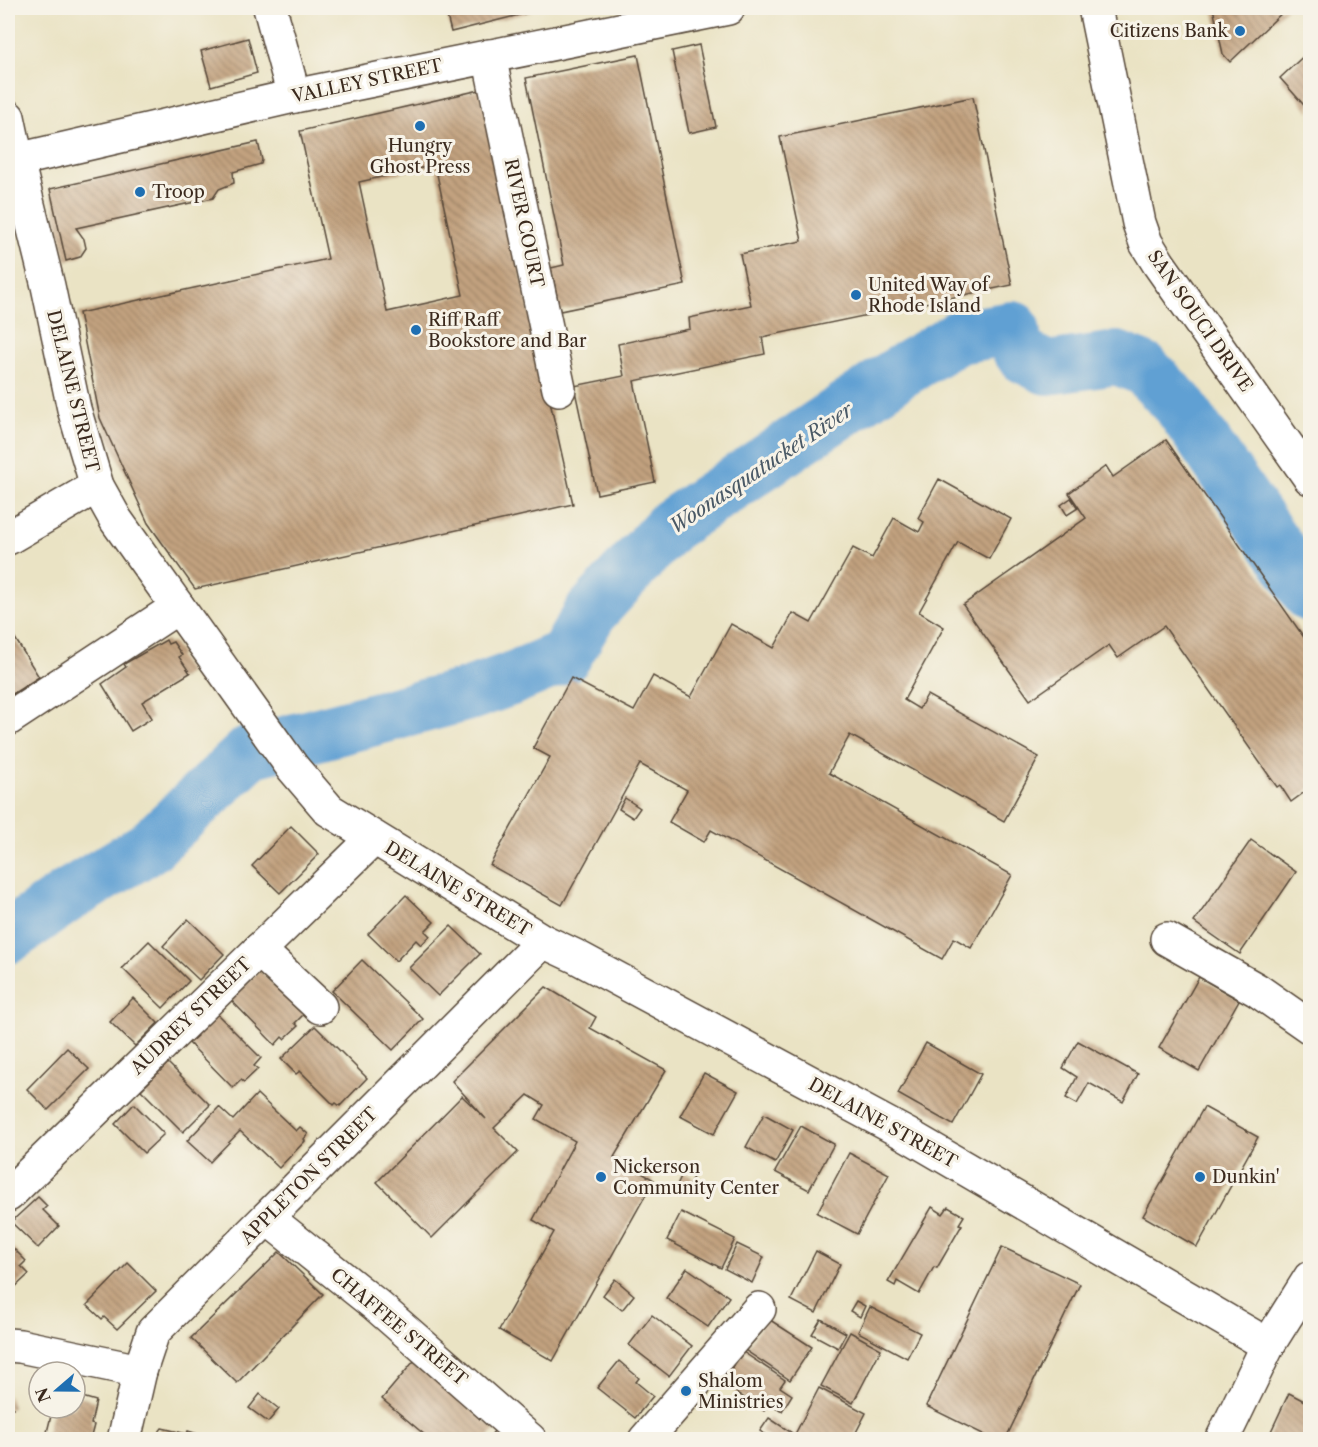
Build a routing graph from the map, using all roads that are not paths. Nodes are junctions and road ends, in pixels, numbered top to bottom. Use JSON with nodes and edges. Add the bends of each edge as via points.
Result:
{"nodes":[{"id":1,"x":270,"y":8,"type":"edge"},
{"id":2,"x":728,"y":8,"type":"edge"},
{"id":3,"x":1095,"y":8,"type":"edge"},
{"id":4,"x":489,"y":56,"type":"junction"},
{"id":5,"x":294,"y":96,"type":"junction"},
{"id":6,"x":8,"y":117,"type":"edge"},
{"id":7,"x":12,"y":161,"type":"edge"},
{"id":8,"x":559,"y":389,"type":"dead end"},
{"id":9,"x":1311,"y":478,"type":"edge"},
{"id":10,"x":97,"y":486,"type":"junction"},
{"id":11,"x":8,"y":538,"type":"edge"},
{"id":12,"x":178,"y":607,"type":"junction"},
{"id":13,"x":8,"y":719,"type":"edge"},
{"id":14,"x":374,"y":838,"type":"junction"},
{"id":15,"x":1167,"y":939,"type":"dead end"},
{"id":16,"x":543,"y":941,"type":"junction"},
{"id":17,"x":259,"y":950,"type":"junction"},
{"id":18,"x":320,"y":1007,"type":"dead end"},
{"id":19,"x":1311,"y":1027,"type":"edge"},
{"id":20,"x":8,"y":1195,"type":"edge"},
{"id":21,"x":267,"y":1218,"type":"junction"},
{"id":22,"x":1311,"y":1278,"type":"edge"},
{"id":23,"x":759,"y":1309,"type":"dead end"},
{"id":24,"x":8,"y":1345,"type":"edge"},
{"id":25,"x":1268,"y":1345,"type":"junction"},
{"id":26,"x":140,"y":1371,"type":"junction"},
{"id":27,"x":124,"y":1440,"type":"edge"},
{"id":28,"x":530,"y":1440,"type":"edge"},
{"id":29,"x":645,"y":1440,"type":"edge"},
{"id":30,"x":1222,"y":1440,"type":"edge"}],
"edges":[{"from":1,"to":5,"type":"street"},
{"from":2,"to":4,"type":"street","name":"VALLEY STREET"},
{"from":3,"to":9,"type":"street","name":"SAN SOUCI DRIVE","via":[[1139,223],[1150,250]]},
{"from":4,"to":5,"type":"street","name":"VALLEY STREET"},
{"from":4,"to":8,"type":"street","name":"RIVER COURT"},
{"from":5,"to":7,"type":"street","name":"VALLEY STREET"},
{"from":6,"to":7,"type":"street","name":"DELAINE STREET"},
{"from":7,"to":10,"type":"street","name":"DELAINE STREET","via":[[24,192],[74,409]]},
{"from":10,"to":11,"type":"street"},
{"from":10,"to":12,"type":"street","name":"DELAINE STREET","via":[[116,520]]},
{"from":12,"to":13,"type":"street"},
{"from":12,"to":14,"type":"street","name":"DELAINE STREET","via":[[313,794],[330,810]]},
{"from":14,"to":16,"type":"street","name":"DELAINE STREET"},
{"from":14,"to":17,"type":"street","name":"AUDREY STREET"},
{"from":15,"to":19,"type":"street","via":[[1257,990]]},
{"from":16,"to":21,"type":"street","name":"APPLETON STREET"},
{"from":16,"to":25,"type":"street","name":"DELAINE STREET","via":[[906,1134]]},
{"from":17,"to":18,"type":"street"},
{"from":17,"to":20,"type":"street","name":"AUDREY STREET"},
{"from":21,"to":26,"type":"street","name":"APPLETON STREET","via":[[153,1332]]},
{"from":21,"to":28,"type":"street","name":"CHAFFEE STREET","via":[[376,1305]]},
{"from":22,"to":25,"type":"street"},
{"from":23,"to":29,"type":"street"},
{"from":24,"to":26,"type":"street"},
{"from":25,"to":30,"type":"street"},
{"from":26,"to":27,"type":"street","name":"APPLETON STREET"}]}
